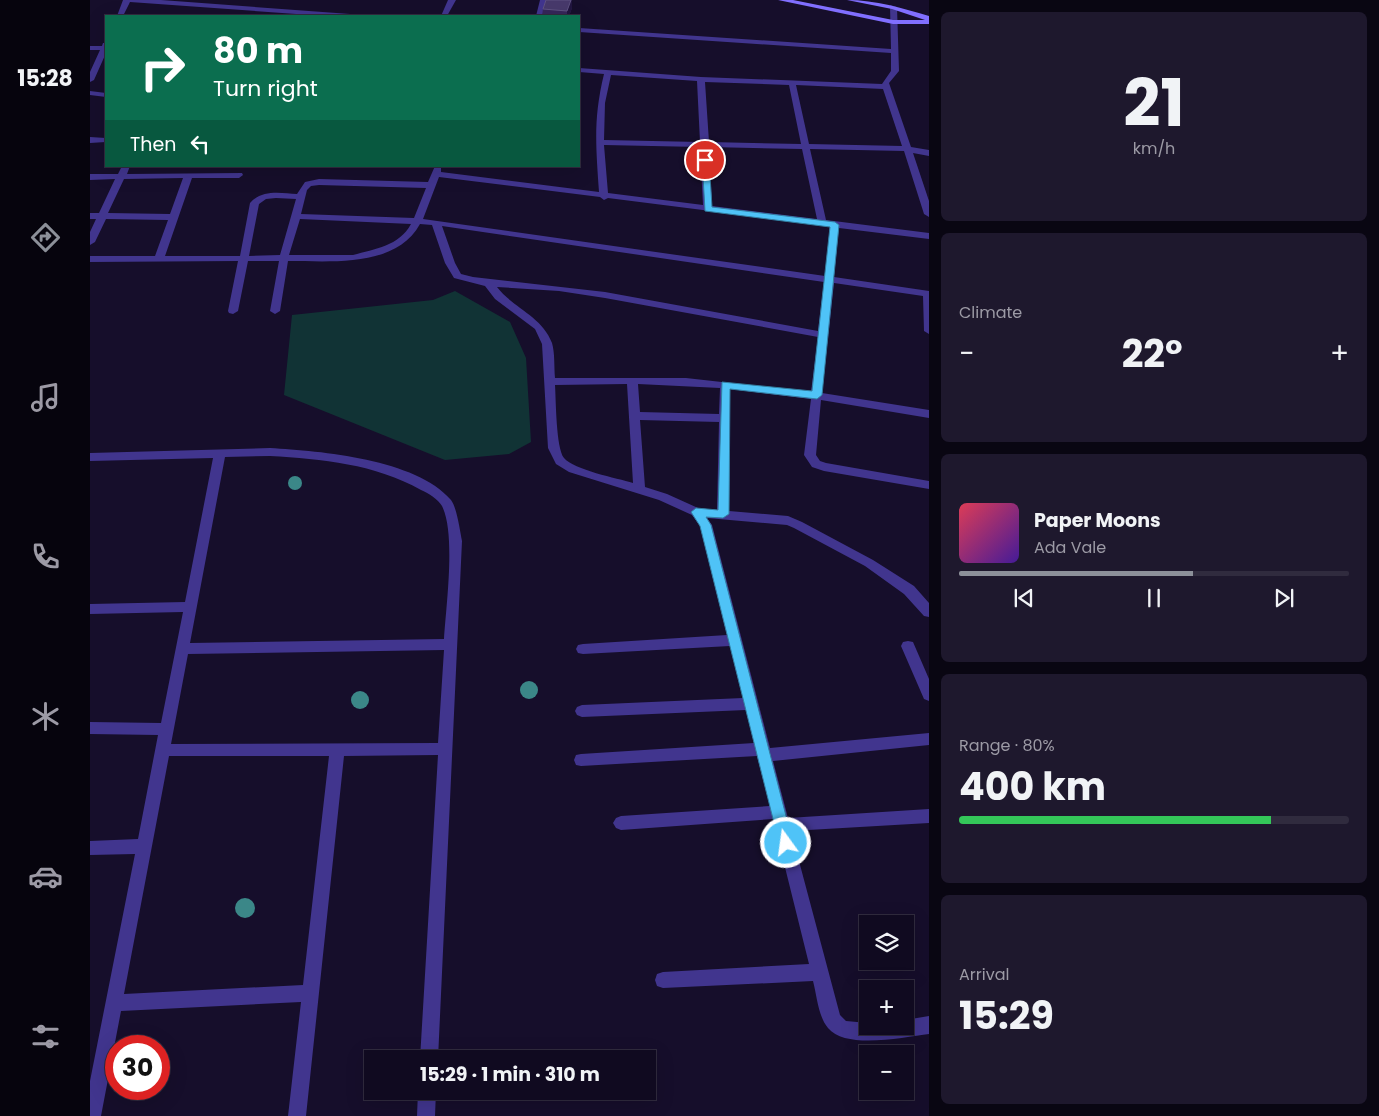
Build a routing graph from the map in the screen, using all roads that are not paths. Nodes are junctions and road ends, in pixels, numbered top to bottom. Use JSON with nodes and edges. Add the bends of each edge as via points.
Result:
{"nodes":[{"id":1,"x":127,"y":0,"type":"edge"},
{"id":2,"x":132,"y":0,"type":"edge"},
{"id":3,"x":452,"y":0,"type":"edge"},
{"id":4,"x":544,"y":0,"type":"edge"},
{"id":5,"x":782,"y":0,"type":"edge"},
{"id":6,"x":851,"y":0,"type":"edge"},
{"id":7,"x":877,"y":2,"type":"edge"},
{"id":8,"x":218,"y":6,"type":"junction"},
{"id":9,"x":893,"y":7,"type":"junction"},
{"id":10,"x":305,"y":14,"type":"edge"},
{"id":11,"x":120,"y":15,"type":"edge"},
{"id":12,"x":211,"y":15,"type":"edge"},
{"id":13,"x":328,"y":15,"type":"edge"},
{"id":14,"x":444,"y":15,"type":"edge"},
{"id":15,"x":539,"y":15,"type":"edge"},
{"id":16,"x":929,"y":21,"type":"edge"},
{"id":17,"x":893,"y":22,"type":"junction"},
{"id":18,"x":580,"y":30,"type":"edge"},
{"id":19,"x":105,"y":47,"type":"edge"},
{"id":20,"x":90,"y":48,"type":"edge"},
{"id":21,"x":105,"y":49,"type":"edge"},
{"id":22,"x":894,"y":51,"type":"junction"},
{"id":23,"x":580,"y":70,"type":"edge"},
{"id":24,"x":608,"y":73,"type":"junction"},
{"id":25,"x":701,"y":79,"type":"junction"},
{"id":26,"x":90,"y":80,"type":"edge"},
{"id":27,"x":792,"y":83,"type":"junction"},
{"id":28,"x":886,"y":87,"type":"junction"},
{"id":29,"x":90,"y":93,"type":"edge"},
{"id":30,"x":105,"y":95,"type":"edge"},
{"id":31,"x":90,"y":140,"type":"edge"},
{"id":32,"x":105,"y":140,"type":"edge"},
{"id":33,"x":600,"y":142,"type":"junction"},
{"id":34,"x":704,"y":144,"type":"junction"},
{"id":35,"x":806,"y":146,"type":"junction"},
{"id":36,"x":907,"y":149,"type":"junction"},
{"id":37,"x":929,"y":153,"type":"edge"},
{"id":38,"x":126,"y":167,"type":"edge"},
{"id":39,"x":437,"y":170,"type":"edge"},
{"id":40,"x":189,"y":175,"type":"junction"},
{"id":41,"x":239,"y":175,"type":"dead end"},
{"id":42,"x":90,"y":177,"type":"edge"},
{"id":43,"x":121,"y":177,"type":"junction"},
{"id":44,"x":918,"y":183,"type":"junction"},
{"id":45,"x":929,"y":184,"type":"edge"},
{"id":46,"x":431,"y":185,"type":"junction"},
{"id":47,"x":604,"y":196,"type":"junction"},
{"id":48,"x":300,"y":197,"type":"junction"},
{"id":49,"x":708,"y":209,"type":"junction"},
{"id":50,"x":929,"y":214,"type":"edge"},
{"id":51,"x":90,"y":216,"type":"edge"},
{"id":52,"x":102,"y":216,"type":"junction"},
{"id":53,"x":295,"y":216,"type":"junction"},
{"id":54,"x":174,"y":217,"type":"junction"},
{"id":55,"x":418,"y":220,"type":"junction"},
{"id":56,"x":436,"y":222,"type":"junction"},
{"id":57,"x":822,"y":223,"type":"junction"},
{"id":58,"x":835,"y":225,"type":"junction"},
{"id":59,"x":929,"y":236,"type":"edge"},
{"id":60,"x":90,"y":242,"type":"edge"},
{"id":61,"x":245,"y":258,"type":"junction"},
{"id":62,"x":284,"y":258,"type":"junction"},
{"id":63,"x":90,"y":259,"type":"edge"},
{"id":64,"x":159,"y":259,"type":"junction"},
{"id":65,"x":830,"y":280,"type":"junction"},
{"id":66,"x":488,"y":283,"type":"junction"},
{"id":67,"x":929,"y":294,"type":"edge"},
{"id":68,"x":233,"y":311,"type":"dead end"},
{"id":69,"x":275,"y":311,"type":"dead end"},
{"id":70,"x":929,"y":331,"type":"edge"},
{"id":71,"x":824,"y":335,"type":"junction"},
{"id":72,"x":632,"y":381,"type":"junction"},
{"id":73,"x":549,"y":382,"type":"junction"},
{"id":74,"x":725,"y":385,"type":"junction"},
{"id":75,"x":817,"y":395,"type":"junction"},
{"id":76,"x":929,"y":414,"type":"edge"},
{"id":77,"x":634,"y":416,"type":"junction"},
{"id":78,"x":725,"y":418,"type":"junction"},
{"id":79,"x":220,"y":453,"type":"junction"},
{"id":80,"x":90,"y":457,"type":"edge"},
{"id":81,"x":929,"y":486,"type":"edge"},
{"id":82,"x":639,"y":490,"type":"junction"},
{"id":83,"x":696,"y":512,"type":"junction"},
{"id":84,"x":723,"y":514,"type":"junction"},
{"id":85,"x":191,"y":607,"type":"junction"},
{"id":86,"x":90,"y":609,"type":"edge"},
{"id":87,"x":929,"y":612,"type":"edge"},
{"id":88,"x":735,"y":640,"type":"junction"},
{"id":89,"x":451,"y":644,"type":"junction"},
{"id":90,"x":908,"y":646,"type":"dead end"},
{"id":91,"x":182,"y":648,"type":"junction"},
{"id":92,"x":583,"y":649,"type":"dead end"},
{"id":93,"x":929,"y":695,"type":"edge"},
{"id":94,"x":751,"y":704,"type":"junction"},
{"id":95,"x":582,"y":711,"type":"dead end"},
{"id":96,"x":90,"y":728,"type":"edge"},
{"id":97,"x":167,"y":729,"type":"junction"},
{"id":98,"x":929,"y":739,"type":"edge"},
{"id":99,"x":445,"y":749,"type":"junction"},
{"id":100,"x":162,"y":750,"type":"junction"},
{"id":101,"x":337,"y":750,"type":"junction"},
{"id":102,"x":763,"y":752,"type":"junction"},
{"id":103,"x":581,"y":760,"type":"dead end"},
{"id":104,"x":929,"y":816,"type":"edge"},
{"id":105,"x":780,"y":818,"type":"junction"},
{"id":106,"x":621,"y":823,"type":"dead end"},
{"id":107,"x":144,"y":846,"type":"junction"},
{"id":108,"x":90,"y":848,"type":"edge"},
{"id":109,"x":819,"y":972,"type":"junction"},
{"id":110,"x":663,"y":980,"type":"dead end"},
{"id":111,"x":311,"y":993,"type":"junction"},
{"id":112,"x":114,"y":1003,"type":"junction"},
{"id":113,"x":929,"y":1025,"type":"edge"},
{"id":114,"x":429,"y":1050,"type":"edge"},
{"id":115,"x":427,"y":1100,"type":"edge"},
{"id":116,"x":92,"y":1116,"type":"edge"},
{"id":117,"x":297,"y":1116,"type":"edge"},
{"id":118,"x":426,"y":1116,"type":"edge"}],
"edges":[{"from":1,"to":11,"type":"street"},
{"from":2,"to":8,"type":"street"},
{"from":3,"to":14,"type":"street"},
{"from":4,"to":15,"type":"street"},
{"from":5,"to":17,"type":"street"},
{"from":6,"to":7,"type":"street"},
{"from":7,"to":9,"type":"street"},
{"from":8,"to":10,"type":"street"},
{"from":8,"to":12,"type":"street"},
{"from":9,"to":16,"type":"street"},
{"from":9,"to":17,"type":"street"},
{"from":10,"to":13,"type":"street"},
{"from":16,"to":17,"type":"street"},
{"from":17,"to":22,"type":"street"},
{"from":18,"to":22,"type":"street"},
{"from":19,"to":20,"type":"street"},
{"from":21,"to":26,"type":"street"},
{"from":22,"to":28,"type":"street","via":[[895,71],[885,80]]},
{"from":23,"to":24,"type":"street"},
{"from":24,"to":25,"type":"street"},
{"from":24,"to":33,"type":"street","via":[[601,103]]},
{"from":25,"to":27,"type":"street"},
{"from":25,"to":34,"type":"street"},
{"from":27,"to":28,"type":"street"},
{"from":27,"to":35,"type":"street"},
{"from":28,"to":36,"type":"street"},
{"from":29,"to":30,"type":"street"},
{"from":31,"to":32,"type":"street"},
{"from":33,"to":34,"type":"street"},
{"from":33,"to":47,"type":"street"},
{"from":34,"to":35,"type":"street"},
{"from":34,"to":49,"type":"street"},
{"from":35,"to":36,"type":"street"},
{"from":35,"to":57,"type":"street"},
{"from":36,"to":37,"type":"street"},
{"from":36,"to":44,"type":"street"},
{"from":38,"to":43,"type":"street"},
{"from":39,"to":46,"type":"street"},
{"from":39,"to":47,"type":"street"},
{"from":40,"to":41,"type":"street"},
{"from":40,"to":43,"type":"street"},
{"from":40,"to":54,"type":"street"},
{"from":42,"to":43,"type":"street"},
{"from":43,"to":52,"type":"street"},
{"from":44,"to":45,"type":"street"},
{"from":44,"to":50,"type":"street"},
{"from":46,"to":48,"type":"street","via":[[319,182],[308,184]]},
{"from":46,"to":55,"type":"street"},
{"from":47,"to":49,"type":"street"},
{"from":48,"to":53,"type":"street"},
{"from":48,"to":61,"type":"street","via":[[257,199]]},
{"from":49,"to":57,"type":"street"},
{"from":51,"to":52,"type":"street"},
{"from":52,"to":54,"type":"street"},
{"from":52,"to":60,"type":"street"},
{"from":53,"to":55,"type":"street"},
{"from":53,"to":62,"type":"street"},
{"from":54,"to":64,"type":"street"},
{"from":55,"to":56,"type":"street"},
{"from":55,"to":62,"type":"street","via":[[405,239],[380,251],[352,258]]},
{"from":56,"to":65,"type":"street"},
{"from":56,"to":66,"type":"street","via":[[450,263],[458,276]]},
{"from":57,"to":58,"type":"street"},
{"from":58,"to":59,"type":"street"},
{"from":58,"to":65,"type":"street"},
{"from":61,"to":62,"type":"street"},
{"from":61,"to":64,"type":"street"},
{"from":61,"to":68,"type":"street"},
{"from":62,"to":69,"type":"street"},
{"from":63,"to":64,"type":"street"},
{"from":65,"to":67,"type":"street"},
{"from":65,"to":71,"type":"street"},
{"from":66,"to":71,"type":"street","via":[[572,290]]},
{"from":66,"to":73,"type":"street","via":[[499,297],[539,327],[547,344]]},
{"from":67,"to":70,"type":"street"},
{"from":71,"to":75,"type":"street"},
{"from":72,"to":73,"type":"street"},
{"from":72,"to":74,"type":"street"},
{"from":72,"to":77,"type":"street"},
{"from":73,"to":82,"type":"street","via":[[554,448],[560,461],[573,469]]},
{"from":74,"to":75,"type":"street"},
{"from":74,"to":78,"type":"street"},
{"from":75,"to":76,"type":"street"},
{"from":75,"to":81,"type":"street","via":[[810,455],[816,464]]},
{"from":77,"to":78,"type":"street"},
{"from":77,"to":82,"type":"street"},
{"from":78,"to":84,"type":"street"},
{"from":79,"to":80,"type":"street"},
{"from":79,"to":85,"type":"street"},
{"from":79,"to":89,"type":"street","via":[[316,455],[404,475],[433,491],[447,504],[456,541]]},
{"from":82,"to":83,"type":"street"},
{"from":83,"to":84,"type":"street"},
{"from":83,"to":88,"type":"street","via":[[706,525]]},
{"from":84,"to":87,"type":"street","via":[[788,521],[798,525],[869,562],[909,590]]},
{"from":85,"to":86,"type":"street"},
{"from":85,"to":91,"type":"street"},
{"from":88,"to":92,"type":"street"},
{"from":88,"to":94,"type":"street"},
{"from":89,"to":91,"type":"street"},
{"from":89,"to":99,"type":"street"},
{"from":90,"to":93,"type":"street"},
{"from":91,"to":97,"type":"street"},
{"from":94,"to":95,"type":"street"},
{"from":94,"to":102,"type":"street"},
{"from":96,"to":97,"type":"street"},
{"from":97,"to":100,"type":"street"},
{"from":98,"to":102,"type":"street"},
{"from":99,"to":101,"type":"street"},
{"from":99,"to":114,"type":"street"},
{"from":100,"to":101,"type":"street"},
{"from":100,"to":107,"type":"street"},
{"from":101,"to":111,"type":"street"},
{"from":102,"to":103,"type":"street"},
{"from":102,"to":105,"type":"street"},
{"from":104,"to":105,"type":"street"},
{"from":105,"to":106,"type":"street"},
{"from":105,"to":109,"type":"street"},
{"from":107,"to":108,"type":"street"},
{"from":107,"to":112,"type":"street"},
{"from":109,"to":110,"type":"street"},
{"from":109,"to":113,"type":"street","via":[[830,1013],[837,1025],[865,1032]]},
{"from":111,"to":112,"type":"street"},
{"from":111,"to":117,"type":"street"},
{"from":112,"to":116,"type":"street"},
{"from":115,"to":118,"type":"street"}]}
